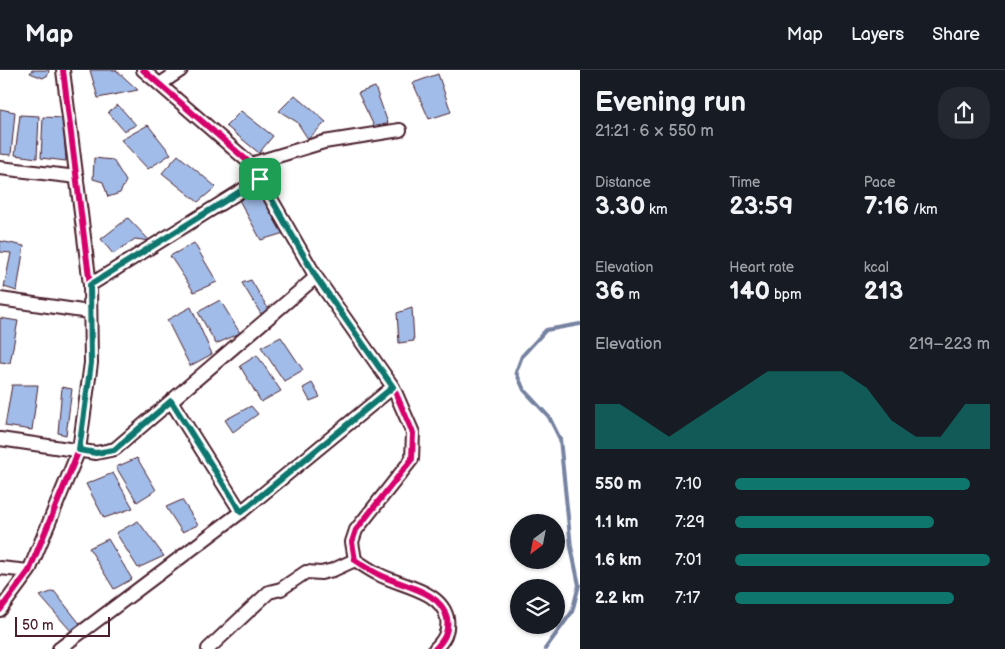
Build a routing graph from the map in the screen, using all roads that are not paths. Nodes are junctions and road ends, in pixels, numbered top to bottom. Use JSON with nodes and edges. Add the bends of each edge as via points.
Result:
{"nodes":[{"id":1,"x":63,"y":70,"type":"edge"},
{"id":2,"x":143,"y":70,"type":"edge"},
{"id":3,"x":180,"y":70,"type":"edge"},
{"id":4,"x":160,"y":84,"type":"junction"},
{"id":5,"x":400,"y":130,"type":"dead end"},
{"id":6,"x":251,"y":164,"type":"junction"},
{"id":7,"x":0,"y":168,"type":"edge"},
{"id":8,"x":77,"y":177,"type":"junction"},
{"id":9,"x":260,"y":179,"type":"junction"},
{"id":10,"x":316,"y":277,"type":"junction"},
{"id":11,"x":90,"y":285,"type":"junction"},
{"id":12,"x":0,"y":299,"type":"edge"},
{"id":13,"x":89,"y":312,"type":"junction"},
{"id":14,"x":393,"y":387,"type":"junction"},
{"id":15,"x":171,"y":401,"type":"junction"},
{"id":16,"x":0,"y":439,"type":"edge"},
{"id":17,"x":79,"y":450,"type":"junction"},
{"id":18,"x":241,"y":512,"type":"junction"},
{"id":19,"x":355,"y":560,"type":"junction"},
{"id":20,"x":0,"y":568,"type":"edge"},
{"id":21,"x":29,"y":571,"type":"junction"},
{"id":22,"x":0,"y":610,"type":"edge"},
{"id":23,"x":59,"y":649,"type":"edge"},
{"id":24,"x":208,"y":649,"type":"edge"},
{"id":25,"x":435,"y":649,"type":"edge"}],
"edges":[{"from":1,"to":8,"type":"street"},
{"from":2,"to":4,"type":"street"},
{"from":3,"to":4,"type":"street"},
{"from":4,"to":6,"type":"street"},
{"from":5,"to":6,"type":"street","via":[[324,142]]},
{"from":6,"to":9,"type":"street"},
{"from":7,"to":8,"type":"street"},
{"from":8,"to":11,"type":"street"},
{"from":9,"to":10,"type":"street"},
{"from":9,"to":11,"type":"street"},
{"from":10,"to":14,"type":"street"},
{"from":10,"to":15,"type":"street"},
{"from":11,"to":13,"type":"street"},
{"from":12,"to":13,"type":"street"},
{"from":13,"to":17,"type":"street","via":[[91,363]]},
{"from":14,"to":18,"type":"street"},
{"from":14,"to":19,"type":"street","via":[[413,433],[412,459],[356,530],[352,542]]},
{"from":15,"to":17,"type":"street","via":[[114,450],[96,453]]},
{"from":15,"to":18,"type":"street"},
{"from":16,"to":17,"type":"street"},
{"from":17,"to":21,"type":"street"},
{"from":18,"to":23,"type":"street"},
{"from":19,"to":24,"type":"street","via":[[333,570],[306,572],[281,589],[268,592]]},
{"from":19,"to":25,"type":"street","via":[[378,574],[426,593],[438,602],[446,616],[448,629]]},
{"from":20,"to":21,"type":"street"},
{"from":21,"to":22,"type":"street"}]}
